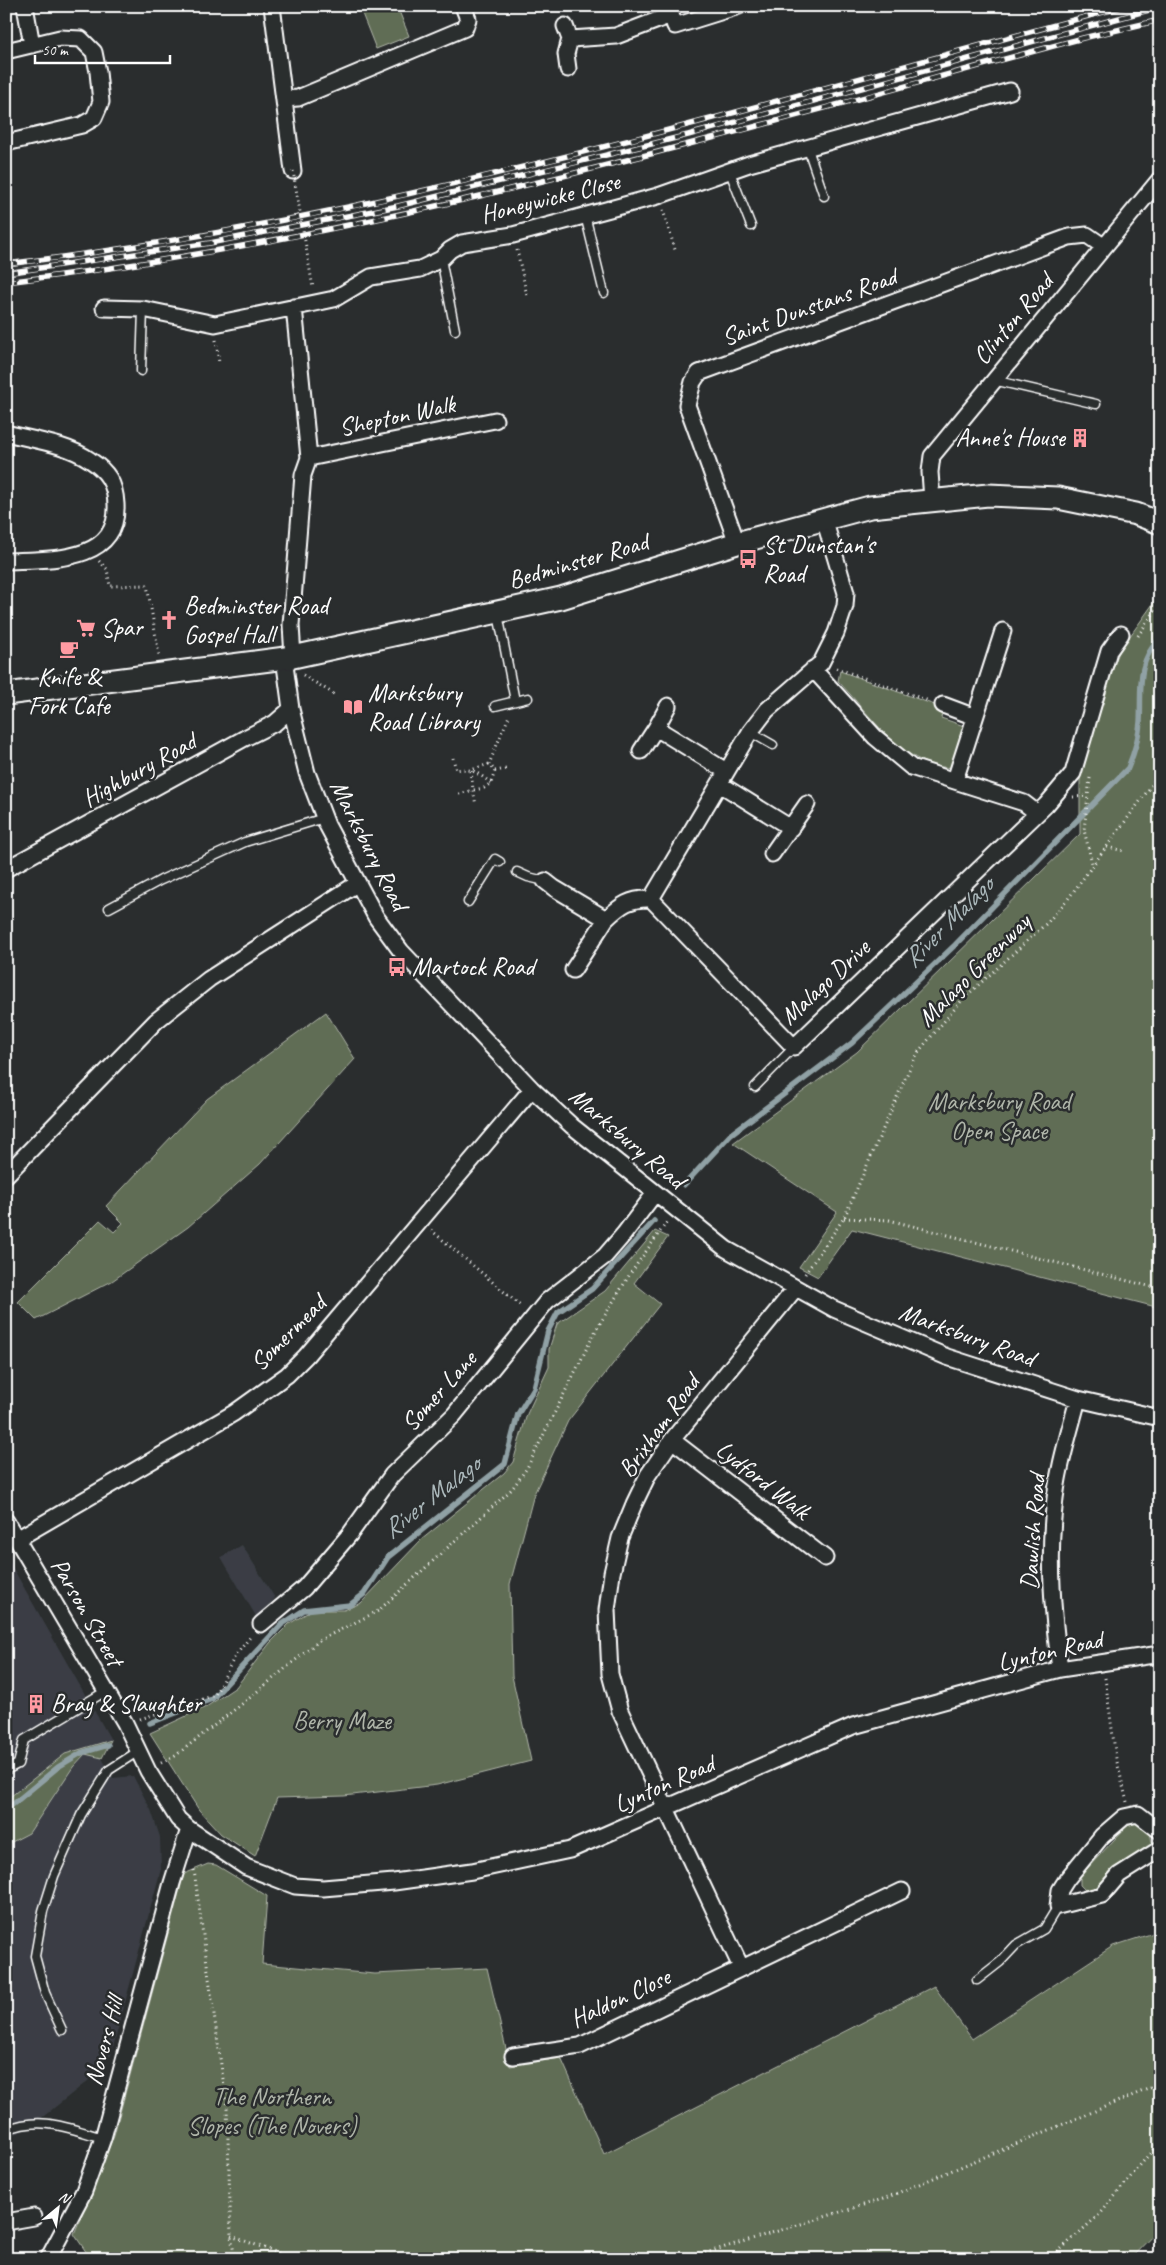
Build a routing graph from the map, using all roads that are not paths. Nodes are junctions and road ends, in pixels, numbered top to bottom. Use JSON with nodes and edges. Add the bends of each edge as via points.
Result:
{"nodes":[{"id":1,"x":25,"y":6,"type":"edge"},
{"id":2,"x":272,"y":6,"type":"edge"},
{"id":3,"x":463,"y":6,"type":"edge"},
{"id":4,"x":739,"y":6,"type":"edge"},
{"id":5,"x":672,"y":16,"type":"edge"},
{"id":6,"x":32,"y":45,"type":"junction"},
{"id":7,"x":6,"y":52,"type":"edge"},
{"id":8,"x":568,"y":69,"type":"dead end"},
{"id":9,"x":1010,"y":91,"type":"dead end"},
{"id":10,"x":284,"y":99,"type":"junction"},
{"id":11,"x":6,"y":143,"type":"edge"},
{"id":12,"x":808,"y":148,"type":"junction"},
{"id":13,"x":293,"y":171,"type":"road end"},
{"id":14,"x":730,"y":172,"type":"junction"},
{"id":15,"x":1160,"y":180,"type":"edge"},
{"id":16,"x":824,"y":196,"type":"dead end"},
{"id":17,"x":585,"y":215,"type":"junction"},
{"id":18,"x":751,"y":226,"type":"dead end"},
{"id":19,"x":1103,"y":246,"type":"junction"},
{"id":20,"x":441,"y":259,"type":"junction"},
{"id":21,"x":604,"y":293,"type":"dead end"},
{"id":22,"x":294,"y":307,"type":"junction"},
{"id":23,"x":104,"y":308,"type":"dead end"},
{"id":24,"x":143,"y":309,"type":"junction"},
{"id":25,"x":456,"y":330,"type":"dead end"},
{"id":26,"x":141,"y":371,"type":"dead end"},
{"id":27,"x":993,"y":380,"type":"junction"},
{"id":28,"x":1096,"y":404,"type":"dead end"},
{"id":29,"x":495,"y":420,"type":"dead end"},
{"id":30,"x":6,"y":433,"type":"edge"},
{"id":31,"x":309,"y":458,"type":"junction"},
{"id":32,"x":932,"y":500,"type":"junction"},
{"id":33,"x":824,"y":519,"type":"junction"},
{"id":34,"x":1160,"y":522,"type":"edge"},
{"id":35,"x":736,"y":543,"type":"junction"},
{"id":36,"x":6,"y":561,"type":"edge"},
{"id":37,"x":498,"y":612,"type":"junction"},
{"id":38,"x":1003,"y":631,"type":"dead end"},
{"id":39,"x":1121,"y":634,"type":"dead end"},
{"id":40,"x":288,"y":660,"type":"junction"},
{"id":41,"x":817,"y":666,"type":"junction"},
{"id":42,"x":6,"y":694,"type":"edge"},
{"id":43,"x":528,"y":698,"type":"dead end"},
{"id":44,"x":515,"y":702,"type":"junction"},
{"id":45,"x":943,"y":705,"type":"road end"},
{"id":46,"x":495,"y":706,"type":"dead end"},
{"id":47,"x":668,"y":706,"type":"dead end"},
{"id":48,"x":291,"y":709,"type":"junction"},
{"id":49,"x":974,"y":716,"type":"junction"},
{"id":50,"x":656,"y":728,"type":"junction"},
{"id":51,"x":750,"y":732,"type":"junction"},
{"id":52,"x":774,"y":745,"type":"dead end"},
{"id":53,"x":641,"y":751,"type":"dead end"},
{"id":54,"x":723,"y":777,"type":"junction"},
{"id":55,"x":955,"y":780,"type":"junction"},
{"id":56,"x":807,"y":804,"type":"dead end"},
{"id":57,"x":1037,"y":813,"type":"junction"},
{"id":58,"x":324,"y":818,"type":"junction"},
{"id":59,"x":791,"y":828,"type":"junction"},
{"id":60,"x":772,"y":854,"type":"dead end"},
{"id":61,"x":500,"y":862,"type":"dead end"},
{"id":62,"x":6,"y":869,"type":"edge"},
{"id":63,"x":517,"y":872,"type":"dead end"},
{"id":64,"x":545,"y":881,"type":"joint"},
{"id":65,"x":358,"y":883,"type":"junction"},
{"id":66,"x":651,"y":899,"type":"junction"},
{"id":67,"x":468,"y":902,"type":"dead end"},
{"id":68,"x":109,"y":908,"type":"dead end"},
{"id":69,"x":606,"y":919,"type":"junction"},
{"id":70,"x":573,"y":970,"type":"dead end"},
{"id":71,"x":794,"y":1047,"type":"junction"},
{"id":72,"x":755,"y":1087,"type":"dead end"},
{"id":73,"x":532,"y":1089,"type":"junction"},
{"id":74,"x":6,"y":1175,"type":"edge"},
{"id":75,"x":657,"y":1195,"type":"junction"},
{"id":76,"x":795,"y":1289,"type":"junction"},
{"id":77,"x":1078,"y":1399,"type":"junction"},
{"id":78,"x":1160,"y":1418,"type":"edge"},
{"id":79,"x":672,"y":1440,"type":"junction"},
{"id":80,"x":6,"y":1521,"type":"edge"},
{"id":81,"x":15,"y":1541,"type":"junction"},
{"id":82,"x":825,"y":1558,"type":"dead end"},
{"id":83,"x":261,"y":1624,"type":"road end"},
{"id":84,"x":1160,"y":1654,"type":"edge"},
{"id":85,"x":1060,"y":1669,"type":"junction"},
{"id":86,"x":106,"y":1691,"type":"junction"},
{"id":87,"x":137,"y":1752,"type":"junction"},
{"id":88,"x":6,"y":1770,"type":"edge"},
{"id":89,"x":665,"y":1810,"type":"junction"},
{"id":90,"x":189,"y":1829,"type":"junction"},
{"id":91,"x":1160,"y":1830,"type":"edge"},
{"id":92,"x":1160,"y":1849,"type":"edge"},
{"id":93,"x":902,"y":1891,"type":"dead end"},
{"id":94,"x":1058,"y":1906,"type":"junction"},
{"id":95,"x":741,"y":1967,"type":"junction"},
{"id":96,"x":977,"y":1980,"type":"dead end"},
{"id":97,"x":62,"y":2030,"type":"dead end"},
{"id":98,"x":513,"y":2056,"type":"dead end"},
{"id":99,"x":6,"y":2130,"type":"edge"},
{"id":100,"x":103,"y":2138,"type":"junction"},
{"id":101,"x":34,"y":2217,"type":"dead end"},
{"id":102,"x":6,"y":2222,"type":"edge"},
{"id":103,"x":48,"y":2259,"type":"edge"}],
"edges":[{"from":1,"to":6,"type":"street"},
{"from":2,"to":10,"type":"street"},
{"from":3,"to":10,"type":"street","via":[[468,25],[298,98]]},
{"from":4,"to":5,"type":"street"},
{"from":5,"to":8,"type":"street","via":[[616,36],[567,32]]},
{"from":6,"to":7,"type":"street"},
{"from":6,"to":11,"type":"street","via":[[60,38],[81,40],[94,52],[100,102],[94,118],[82,125]]},
{"from":9,"to":12,"type":"street","name":"Honeywicke Close"},
{"from":10,"to":13,"type":"street"},
{"from":12,"to":14,"type":"street","name":"Honeywicke Close"},
{"from":12,"to":16,"type":"lane"},
{"from":14,"to":17,"type":"street","name":"Honeywicke Close","via":[[658,196]]},
{"from":14,"to":18,"type":"lane"},
{"from":15,"to":19,"type":"street","name":"Clinton Road"},
{"from":17,"to":20,"type":"street","name":"Honeywicke Close","via":[[513,235],[462,244]]},
{"from":17,"to":21,"type":"lane"},
{"from":19,"to":27,"type":"street","name":"Clinton Road"},
{"from":19,"to":35,"type":"street","name":"Saint Dunstans Road","via":[[1087,235],[1069,237],[699,374],[693,382],[688,405]]},
{"from":20,"to":22,"type":"street","name":"Honeywicke Close","via":[[420,269],[371,277],[334,299]]},
{"from":20,"to":25,"type":"lane"},
{"from":22,"to":24,"type":"street","name":"Honeywicke Close","via":[[215,324]]},
{"from":22,"to":31,"type":"street","name":"Shepton Walk"},
{"from":23,"to":24,"type":"street","name":"Honeywicke Close"},
{"from":24,"to":26,"type":"lane"},
{"from":27,"to":28,"type":"lane"},
{"from":27,"to":32,"type":"street","name":"Clinton Road","via":[[932,456]]},
{"from":29,"to":31,"type":"street","name":"Shepton Walk"},
{"from":30,"to":36,"type":"street","via":[[89,459],[113,482],[116,509],[114,524],[107,538],[90,551],[42,560]]},
{"from":31,"to":40,"type":"street","name":"Shepton Walk","via":[[303,475]]},
{"from":32,"to":33,"type":"main road","name":"Bedminster Road","via":[[870,507]]},
{"from":32,"to":34,"type":"main road","name":"Bedminster Road","via":[[988,495],[1058,498]]},
{"from":33,"to":35,"type":"main road","name":"Bedminster Road"},
{"from":33,"to":41,"type":"street","via":[[846,593],[836,634]]},
{"from":35,"to":37,"type":"main road","name":"Bedminster Road","via":[[561,598]]},
{"from":37,"to":40,"type":"main road","name":"Bedminster Road"},
{"from":37,"to":44,"type":"lane"},
{"from":38,"to":49,"type":"street"},
{"from":39,"to":57,"type":"street","name":"Malago Drive","via":[[1109,651],[1073,773]]},
{"from":40,"to":42,"type":"main road","name":"Bedminster Road"},
{"from":40,"to":48,"type":"street","name":"Marksbury Road"},
{"from":41,"to":51,"type":"street","via":[[767,710]]},
{"from":41,"to":55,"type":"street","via":[[875,737],[911,767]]},
{"from":43,"to":44,"type":"lane"},
{"from":44,"to":46,"type":"lane"},
{"from":45,"to":49,"type":"street"},
{"from":47,"to":50,"type":"street"},
{"from":48,"to":58,"type":"street","name":"Marksbury Road","via":[[307,773]]},
{"from":48,"to":62,"type":"street","name":"Highbury Road","via":[[275,723]]},
{"from":49,"to":55,"type":"street"},
{"from":50,"to":53,"type":"street"},
{"from":50,"to":54,"type":"street"},
{"from":51,"to":52,"type":"lane"},
{"from":51,"to":54,"type":"street"},
{"from":54,"to":59,"type":"street"},
{"from":54,"to":66,"type":"street"},
{"from":55,"to":57,"type":"street","via":[[1024,803]]},
{"from":56,"to":59,"type":"street"},
{"from":57,"to":71,"type":"street","name":"Malago Drive"},
{"from":58,"to":65,"type":"street","name":"Marksbury Road"},
{"from":58,"to":68,"type":"lane","via":[[245,842]]},
{"from":59,"to":60,"type":"street"},
{"from":61,"to":67,"type":"lane","via":[[495,859]]},
{"from":63,"to":64,"type":"lane"},
{"from":64,"to":69,"type":"street"},
{"from":65,"to":73,"type":"street","name":"Marksbury Road","via":[[376,917],[401,951]]},
{"from":65,"to":74,"type":"street","via":[[209,979],[156,1021]]},
{"from":66,"to":69,"type":"street","via":[[639,898],[624,903]]},
{"from":66,"to":71,"type":"street","name":"Malago Drive"},
{"from":69,"to":70,"type":"street"},
{"from":71,"to":72,"type":"lane"},
{"from":73,"to":75,"type":"street","name":"Marksbury Road"},
{"from":73,"to":81,"type":"street","name":"Somermead","via":[[287,1375],[234,1412]]},
{"from":75,"to":76,"type":"street","name":"Marksbury Road","via":[[726,1249]]},
{"from":75,"to":83,"type":"street","name":"Somer Lane","via":[[605,1256],[547,1301],[454,1415],[392,1475],[350,1534],[304,1588]]},
{"from":76,"to":77,"type":"street","name":"Marksbury Road","via":[[947,1357]]},
{"from":76,"to":79,"type":"street","name":"Brixham Road"},
{"from":77,"to":78,"type":"street","name":"Marksbury Road"},
{"from":77,"to":85,"type":"street","name":"Dawlish Road","via":[[1054,1507],[1052,1581]]},
{"from":79,"to":82,"type":"street","name":"Lydford Walk"},
{"from":79,"to":89,"type":"street","name":"Brixham Road","via":[[648,1475],[620,1538],[607,1610],[610,1674],[620,1711]]},
{"from":80,"to":81,"type":"street","name":"Parson Street"},
{"from":81,"to":86,"type":"street","name":"Parson Street"},
{"from":84,"to":85,"type":"street","name":"Lynton Road"},
{"from":85,"to":89,"type":"street","name":"Lynton Road","via":[[853,1726]]},
{"from":86,"to":87,"type":"street","name":"Parson Street"},
{"from":86,"to":88,"type":"lane","via":[[24,1740],[18,1764]]},
{"from":87,"to":90,"type":"street","name":"Parson Street","via":[[178,1819]]},
{"from":87,"to":97,"type":"lane","via":[[109,1770],[82,1815],[54,1876],[43,1910],[35,1956],[45,1993]]},
{"from":89,"to":90,"type":"street","name":"Lynton Road","via":[[570,1850],[522,1862],[394,1882],[323,1888],[295,1886],[269,1878],[246,1867]]},
{"from":89,"to":95,"type":"street"},
{"from":90,"to":100,"type":"street","name":"Novers Hill"},
{"from":91,"to":94,"type":"street","via":[[1138,1814],[1124,1817],[1102,1836],[1067,1879],[1060,1890]]},
{"from":92,"to":94,"type":"street","via":[[1119,1875],[1102,1895]]},
{"from":93,"to":95,"type":"street","name":"Haldon Close"},
{"from":94,"to":96,"type":"lane","via":[[1044,1929],[1016,1945]]},
{"from":95,"to":98,"type":"street","name":"Haldon Close","via":[[580,2046]]},
{"from":99,"to":100,"type":"lane","via":[[23,2123],[39,2122]]},
{"from":100,"to":103,"type":"street","name":"Novers Hill","via":[[84,2191]]},
{"from":101,"to":102,"type":"street"}]}
